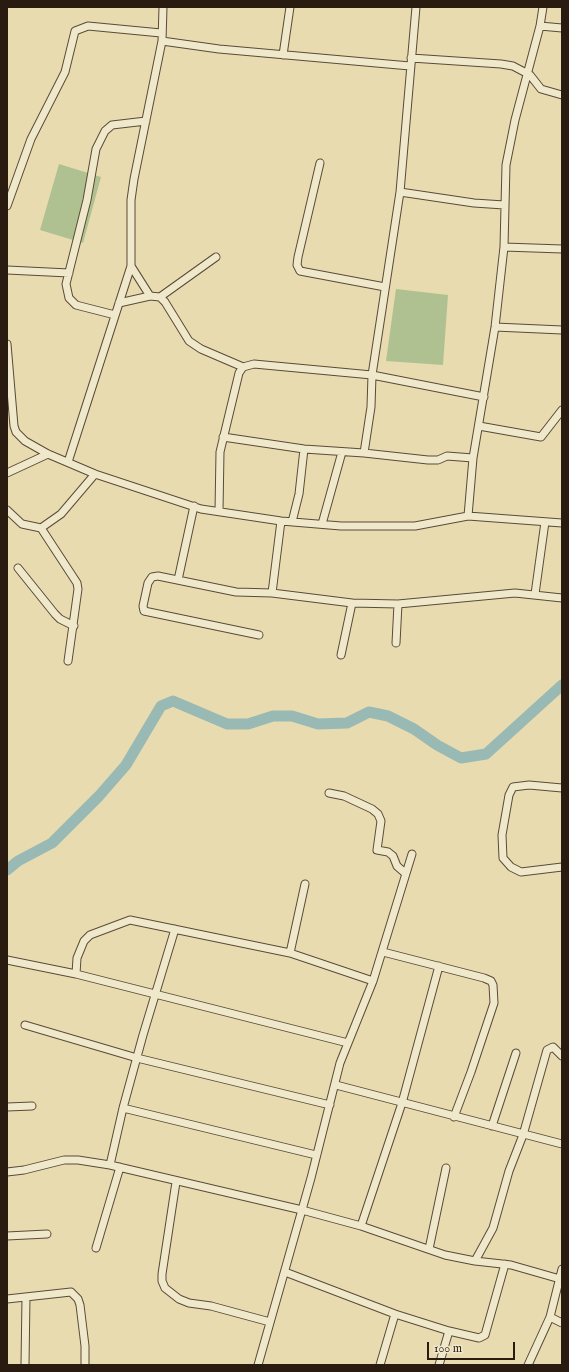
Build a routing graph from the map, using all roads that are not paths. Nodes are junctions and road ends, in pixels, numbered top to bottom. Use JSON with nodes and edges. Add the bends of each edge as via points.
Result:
{"nodes":[{"id":1,"x":163,"y":7,"type":"edge"},
{"id":2,"x":290,"y":7,"type":"edge"},
{"id":3,"x":416,"y":7,"type":"edge"},
{"id":4,"x":543,"y":7,"type":"edge"},
{"id":5,"x":540,"y":26,"type":"junction"},
{"id":6,"x":562,"y":28,"type":"edge"},
{"id":7,"x":161,"y":33,"type":"junction"},
{"id":8,"x":162,"y":41,"type":"junction"},
{"id":9,"x":283,"y":55,"type":"junction"},
{"id":10,"x":411,"y":58,"type":"junction"},
{"id":11,"x":410,"y":66,"type":"junction"},
{"id":12,"x":526,"y":73,"type":"junction"},
{"id":13,"x":562,"y":95,"type":"edge"},
{"id":14,"x":146,"y":121,"type":"junction"},
{"id":15,"x":320,"y":164,"type":"dead end"},
{"id":16,"x":400,"y":192,"type":"junction"},
{"id":17,"x":504,"y":205,"type":"junction"},
{"id":18,"x":7,"y":206,"type":"edge"},
{"id":19,"x":504,"y":247,"type":"junction"},
{"id":20,"x":562,"y":249,"type":"edge"},
{"id":21,"x":216,"y":257,"type":"dead end"},
{"id":22,"x":131,"y":266,"type":"junction"},
{"id":23,"x":7,"y":270,"type":"edge"},
{"id":24,"x":69,"y":273,"type":"junction"},
{"id":25,"x":385,"y":287,"type":"junction"},
{"id":26,"x":150,"y":296,"type":"junction"},
{"id":27,"x":160,"y":297,"type":"junction"},
{"id":28,"x":119,"y":304,"type":"junction"},
{"id":29,"x":115,"y":315,"type":"junction"},
{"id":30,"x":495,"y":327,"type":"junction"},
{"id":31,"x":562,"y":330,"type":"edge"},
{"id":32,"x":7,"y":344,"type":"edge"},
{"id":33,"x":243,"y":367,"type":"junction"},
{"id":34,"x":372,"y":375,"type":"junction"},
{"id":35,"x":484,"y":397,"type":"junction"},
{"id":36,"x":562,"y":410,"type":"edge"},
{"id":37,"x":10,"y":426,"type":"edge"},
{"id":38,"x":479,"y":426,"type":"junction"},
{"id":39,"x":223,"y":437,"type":"junction"},
{"id":40,"x":304,"y":449,"type":"junction"},
{"id":41,"x":342,"y":452,"type":"junction"},
{"id":42,"x":364,"y":453,"type":"junction"},
{"id":43,"x":48,"y":454,"type":"junction"},
{"id":44,"x":473,"y":458,"type":"junction"},
{"id":45,"x":68,"y":462,"type":"junction"},
{"id":46,"x":7,"y":473,"type":"edge"},
{"id":47,"x":95,"y":474,"type":"junction"},
{"id":48,"x":194,"y":506,"type":"junction"},
{"id":49,"x":219,"y":511,"type":"junction"},
{"id":50,"x":7,"y":512,"type":"edge"},
{"id":51,"x":468,"y":516,"type":"junction"},
{"id":52,"x":281,"y":521,"type":"junction"},
{"id":53,"x":292,"y":522,"type":"junction"},
{"id":54,"x":545,"y":522,"type":"junction"},
{"id":55,"x":562,"y":523,"type":"edge"},
{"id":56,"x":322,"y":524,"type":"junction"},
{"id":57,"x":41,"y":528,"type":"junction"},
{"id":58,"x":18,"y":568,"type":"dead end"},
{"id":59,"x":178,"y":580,"type":"junction"},
{"id":60,"x":272,"y":593,"type":"junction"},
{"id":61,"x":535,"y":594,"type":"junction"},
{"id":62,"x":562,"y":598,"type":"edge"},
{"id":63,"x":352,"y":603,"type":"junction"},
{"id":64,"x":398,"y":604,"type":"junction"},
{"id":65,"x":74,"y":626,"type":"junction"},
{"id":66,"x":259,"y":635,"type":"dead end"},
{"id":67,"x":396,"y":643,"type":"dead end"},
{"id":68,"x":340,"y":655,"type":"dead end"},
{"id":69,"x":68,"y":662,"type":"dead end"},
{"id":70,"x":562,"y":788,"type":"edge"},
{"id":71,"x":329,"y":793,"type":"dead end"},
{"id":72,"x":412,"y":854,"type":"dead end"},
{"id":73,"x":562,"y":867,"type":"edge"},
{"id":74,"x":405,"y":873,"type":"junction"},
{"id":75,"x":305,"y":884,"type":"dead end"},
{"id":76,"x":175,"y":929,"type":"junction"},
{"id":77,"x":383,"y":952,"type":"junction"},
{"id":78,"x":290,"y":953,"type":"junction"},
{"id":79,"x":7,"y":960,"type":"edge"},
{"id":80,"x":439,"y":966,"type":"junction"},
{"id":81,"x":76,"y":974,"type":"junction"},
{"id":82,"x":374,"y":981,"type":"junction"},
{"id":83,"x":155,"y":994,"type":"junction"},
{"id":84,"x":25,"y":1025,"type":"dead end"},
{"id":85,"x":348,"y":1043,"type":"junction"},
{"id":86,"x":516,"y":1053,"type":"dead end"},
{"id":87,"x":562,"y":1056,"type":"edge"},
{"id":88,"x":137,"y":1058,"type":"junction"},
{"id":89,"x":336,"y":1085,"type":"junction"},
{"id":90,"x":402,"y":1103,"type":"junction"},
{"id":91,"x":330,"y":1105,"type":"junction"},
{"id":92,"x":32,"y":1106,"type":"dead end"},
{"id":93,"x":7,"y":1107,"type":"edge"},
{"id":94,"x":123,"y":1108,"type":"junction"},
{"id":95,"x":454,"y":1116,"type":"junction"},
{"id":96,"x":492,"y":1126,"type":"junction"},
{"id":97,"x":523,"y":1134,"type":"junction"},
{"id":98,"x":562,"y":1144,"type":"edge"},
{"id":99,"x":316,"y":1155,"type":"junction"},
{"id":100,"x":110,"y":1165,"type":"junction"},
{"id":101,"x":120,"y":1167,"type":"junction"},
{"id":102,"x":446,"y":1168,"type":"dead end"},
{"id":103,"x":7,"y":1172,"type":"edge"},
{"id":104,"x":176,"y":1182,"type":"junction"},
{"id":105,"x":302,"y":1210,"type":"junction"},
{"id":106,"x":361,"y":1226,"type":"junction"},
{"id":107,"x":47,"y":1234,"type":"dead end"},
{"id":108,"x":7,"y":1236,"type":"edge"},
{"id":109,"x":96,"y":1248,"type":"dead end"},
{"id":110,"x":429,"y":1249,"type":"junction"},
{"id":111,"x":475,"y":1261,"type":"junction"},
{"id":112,"x":504,"y":1264,"type":"junction"},
{"id":113,"x":562,"y":1269,"type":"edge"},
{"id":114,"x":285,"y":1272,"type":"junction"},
{"id":115,"x":560,"y":1279,"type":"junction"},
{"id":116,"x":26,"y":1297,"type":"junction"},
{"id":117,"x":7,"y":1299,"type":"edge"},
{"id":118,"x":395,"y":1314,"type":"junction"},
{"id":119,"x":550,"y":1317,"type":"junction"},
{"id":120,"x":270,"y":1322,"type":"junction"},
{"id":121,"x":562,"y":1323,"type":"edge"},
{"id":122,"x":449,"y":1331,"type":"junction"},
{"id":123,"x":25,"y":1365,"type":"edge"},
{"id":124,"x":85,"y":1365,"type":"edge"},
{"id":125,"x":258,"y":1365,"type":"edge"},
{"id":126,"x":380,"y":1365,"type":"edge"},
{"id":127,"x":439,"y":1365,"type":"edge"},
{"id":128,"x":528,"y":1365,"type":"edge"}],
"edges":[{"from":1,"to":7,"type":"street"},
{"from":2,"to":9,"type":"street"},
{"from":3,"to":10,"type":"street"},
{"from":4,"to":5,"type":"street"},
{"from":5,"to":6,"type":"street"},
{"from":5,"to":12,"type":"street"},
{"from":7,"to":8,"type":"street"},
{"from":7,"to":18,"type":"street","via":[[88,26],[75,32],[65,72],[31,139]]},
{"from":8,"to":9,"type":"street"},
{"from":8,"to":14,"type":"street"},
{"from":9,"to":11,"type":"street"},
{"from":10,"to":11,"type":"street"},
{"from":10,"to":12,"type":"street","via":[[501,64],[514,66]]},
{"from":11,"to":16,"type":"street"},
{"from":12,"to":13,"type":"street","via":[[541,89]]},
{"from":12,"to":17,"type":"street","via":[[506,165]]},
{"from":14,"to":22,"type":"street","via":[[131,200]]},
{"from":14,"to":24,"type":"street","via":[[112,126],[105,131],[94,157],[87,200]]},
{"from":15,"to":25,"type":"street","via":[[298,257],[297,265],[300,271]]},
{"from":16,"to":17,"type":"street"},
{"from":16,"to":25,"type":"street"},
{"from":17,"to":19,"type":"street"},
{"from":19,"to":20,"type":"street"},
{"from":19,"to":30,"type":"street"},
{"from":21,"to":27,"type":"street"},
{"from":22,"to":26,"type":"street"},
{"from":22,"to":28,"type":"street"},
{"from":23,"to":24,"type":"street"},
{"from":24,"to":29,"type":"street","via":[[66,293],[72,302],[80,307]]},
{"from":25,"to":34,"type":"street"},
{"from":26,"to":27,"type":"street"},
{"from":26,"to":28,"type":"street"},
{"from":27,"to":33,"type":"street","via":[[166,302],[189,341],[201,349]]},
{"from":28,"to":29,"type":"street"},
{"from":29,"to":45,"type":"street"},
{"from":30,"to":31,"type":"street"},
{"from":30,"to":35,"type":"street"},
{"from":32,"to":37,"type":"street"},
{"from":33,"to":34,"type":"street","via":[[254,364]]},
{"from":33,"to":39,"type":"street","via":[[238,374]]},
{"from":34,"to":35,"type":"street"},
{"from":34,"to":42,"type":"street","via":[[371,407]]},
{"from":35,"to":38,"type":"street"},
{"from":36,"to":38,"type":"street","via":[[541,437]]},
{"from":37,"to":43,"type":"street","via":[[25,441]]},
{"from":38,"to":44,"type":"street"},
{"from":39,"to":40,"type":"street"},
{"from":39,"to":49,"type":"street","via":[[220,452]]},
{"from":40,"to":41,"type":"street"},
{"from":40,"to":53,"type":"street","via":[[299,494]]},
{"from":41,"to":42,"type":"street"},
{"from":41,"to":56,"type":"street"},
{"from":42,"to":44,"type":"street","via":[[428,460],[438,460],[447,456]]},
{"from":43,"to":45,"type":"street"},
{"from":43,"to":46,"type":"street"},
{"from":44,"to":51,"type":"street"},
{"from":45,"to":47,"type":"street"},
{"from":47,"to":48,"type":"street"},
{"from":47,"to":57,"type":"street","via":[[61,514]]},
{"from":48,"to":49,"type":"street"},
{"from":48,"to":59,"type":"street"},
{"from":49,"to":52,"type":"street"},
{"from":50,"to":57,"type":"street","via":[[22,524]]},
{"from":51,"to":54,"type":"street"},
{"from":51,"to":56,"type":"street","via":[[414,526]]},
{"from":52,"to":53,"type":"street"},
{"from":52,"to":60,"type":"street"},
{"from":53,"to":56,"type":"street"},
{"from":54,"to":55,"type":"street"},
{"from":54,"to":61,"type":"street"},
{"from":57,"to":65,"type":"street","via":[[77,582]]},
{"from":58,"to":65,"type":"street","via":[[55,614]]},
{"from":59,"to":60,"type":"street","via":[[236,592]]},
{"from":59,"to":66,"type":"street","via":[[152,577],[144,594],[144,611]]},
{"from":60,"to":63,"type":"street"},
{"from":61,"to":62,"type":"street"},
{"from":61,"to":64,"type":"street","via":[[508,593]]},
{"from":63,"to":64,"type":"street"},
{"from":63,"to":68,"type":"street"},
{"from":64,"to":67,"type":"street"},
{"from":65,"to":69,"type":"street"},
{"from":70,"to":73,"type":"street","via":[[529,785],[513,787],[509,795],[502,836],[503,858],[511,867],[521,872]]},
{"from":71,"to":74,"type":"street","via":[[344,796],[378,814],[381,821],[377,850],[393,856],[397,866]]},
{"from":72,"to":74,"type":"street"},
{"from":74,"to":77,"type":"street"},
{"from":75,"to":78,"type":"street"},
{"from":76,"to":78,"type":"street"},
{"from":76,"to":81,"type":"street","via":[[130,920],[90,935],[81,948]]},
{"from":76,"to":83,"type":"street"},
{"from":77,"to":80,"type":"street"},
{"from":77,"to":82,"type":"street"},
{"from":78,"to":82,"type":"street"},
{"from":79,"to":81,"type":"street"},
{"from":80,"to":90,"type":"street"},
{"from":80,"to":95,"type":"street","via":[[484,978],[493,985],[494,1003]]},
{"from":81,"to":83,"type":"street"},
{"from":82,"to":85,"type":"street"},
{"from":83,"to":85,"type":"street"},
{"from":83,"to":88,"type":"street"},
{"from":84,"to":88,"type":"street"},
{"from":85,"to":89,"type":"street","via":[[340,1063]]},
{"from":86,"to":96,"type":"street"},
{"from":87,"to":97,"type":"street","via":[[553,1047],[547,1050]]},
{"from":88,"to":91,"type":"street"},
{"from":88,"to":94,"type":"street"},
{"from":89,"to":90,"type":"street"},
{"from":89,"to":91,"type":"street"},
{"from":90,"to":95,"type":"street"},
{"from":90,"to":106,"type":"street"},
{"from":91,"to":99,"type":"street"},
{"from":92,"to":93,"type":"street"},
{"from":94,"to":99,"type":"street"},
{"from":94,"to":100,"type":"street"},
{"from":95,"to":96,"type":"street"},
{"from":96,"to":97,"type":"street"},
{"from":97,"to":98,"type":"street"},
{"from":97,"to":111,"type":"street","via":[[509,1171],[493,1228]]},
{"from":99,"to":105,"type":"street"},
{"from":100,"to":101,"type":"street"},
{"from":100,"to":103,"type":"street","via":[[64,1160]]},
{"from":101,"to":104,"type":"street"},
{"from":101,"to":109,"type":"street"},
{"from":102,"to":110,"type":"street"},
{"from":104,"to":105,"type":"street"},
{"from":104,"to":120,"type":"street","via":[[162,1274],[165,1288],[189,1303],[211,1306]]},
{"from":105,"to":106,"type":"street"},
{"from":105,"to":114,"type":"street"},
{"from":106,"to":110,"type":"street"},
{"from":107,"to":108,"type":"street"},
{"from":110,"to":111,"type":"street"},
{"from":111,"to":112,"type":"street"},
{"from":112,"to":115,"type":"street"},
{"from":112,"to":122,"type":"street","via":[[485,1335],[479,1338]]},
{"from":113,"to":115,"type":"street"},
{"from":114,"to":118,"type":"street"},
{"from":114,"to":120,"type":"street"},
{"from":115,"to":119,"type":"street"},
{"from":116,"to":117,"type":"street"},
{"from":116,"to":123,"type":"street"},
{"from":116,"to":124,"type":"street","via":[[67,1292],[75,1296],[80,1305],[86,1346]]},
{"from":118,"to":122,"type":"street"},
{"from":118,"to":126,"type":"street"},
{"from":119,"to":121,"type":"street"},
{"from":119,"to":128,"type":"street"},
{"from":120,"to":125,"type":"street"},
{"from":122,"to":127,"type":"street"}]}
